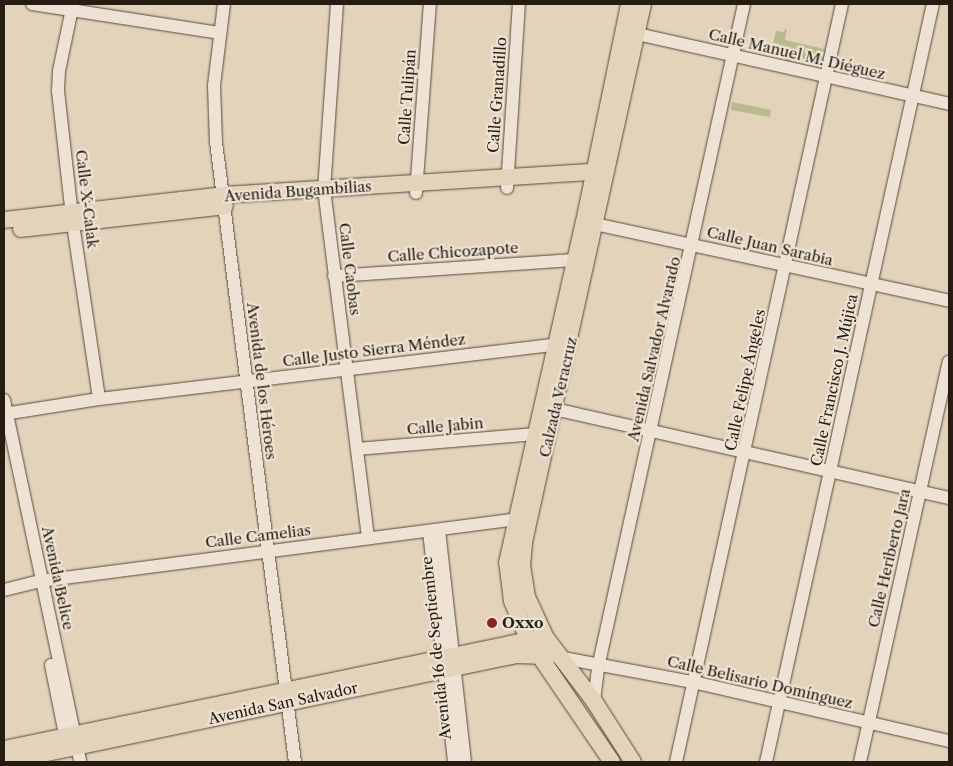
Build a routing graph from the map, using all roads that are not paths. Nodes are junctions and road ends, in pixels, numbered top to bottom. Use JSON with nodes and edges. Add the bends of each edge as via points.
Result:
{"nodes":[{"id":1,"x":32,"y":4,"type":"edge"},
{"id":2,"x":224,"y":4,"type":"edge"},
{"id":3,"x":337,"y":4,"type":"edge"},
{"id":4,"x":430,"y":4,"type":"edge"},
{"id":5,"x":519,"y":4,"type":"edge"},
{"id":6,"x":629,"y":4,"type":"edge"},
{"id":7,"x":643,"y":4,"type":"edge"},
{"id":8,"x":744,"y":4,"type":"edge"},
{"id":9,"x":842,"y":4,"type":"edge"},
{"id":10,"x":933,"y":4,"type":"edge"},
{"id":11,"x":72,"y":7,"type":"edge"},
{"id":12,"x":219,"y":33,"type":"junction"},
{"id":13,"x":637,"y":34,"type":"junction"},
{"id":14,"x":734,"y":57,"type":"junction"},
{"id":15,"x":826,"y":78,"type":"junction"},
{"id":16,"x":912,"y":97,"type":"junction"},
{"id":17,"x":949,"y":104,"type":"edge"},
{"id":18,"x":592,"y":177,"type":"junction"},
{"id":19,"x":507,"y":183,"type":"junction"},
{"id":20,"x":416,"y":188,"type":"junction"},
{"id":21,"x":324,"y":193,"type":"junction"},
{"id":22,"x":224,"y":200,"type":"junction"},
{"id":23,"x":72,"y":218,"type":"junction"},
{"id":24,"x":4,"y":220,"type":"edge"},
{"id":25,"x":590,"y":222,"type":"junction"},
{"id":26,"x":4,"y":231,"type":"edge"},
{"id":27,"x":694,"y":245,"type":"junction"},
{"id":28,"x":575,"y":260,"type":"junction"},
{"id":29,"x":786,"y":268,"type":"junction"},
{"id":30,"x":334,"y":276,"type":"junction"},
{"id":31,"x":871,"y":285,"type":"junction"},
{"id":32,"x":949,"y":301,"type":"edge"},
{"id":33,"x":564,"y":344,"type":"junction"},
{"id":34,"x":949,"y":362,"type":"edge"},
{"id":35,"x":347,"y":370,"type":"junction"},
{"id":36,"x":245,"y":382,"type":"junction"},
{"id":37,"x":99,"y":399,"type":"junction"},
{"id":38,"x":4,"y":400,"type":"edge"},
{"id":39,"x":554,"y":409,"type":"junction"},
{"id":40,"x":5,"y":414,"type":"edge"},
{"id":41,"x":652,"y":432,"type":"junction"},
{"id":42,"x":535,"y":434,"type":"junction"},
{"id":43,"x":4,"y":435,"type":"edge"},
{"id":44,"x":357,"y":450,"type":"junction"},
{"id":45,"x":746,"y":451,"type":"junction"},
{"id":46,"x":832,"y":470,"type":"junction"},
{"id":47,"x":921,"y":492,"type":"junction"},
{"id":48,"x":949,"y":498,"type":"edge"},
{"id":49,"x":517,"y":519,"type":"junction"},
{"id":50,"x":434,"y":530,"type":"junction"},
{"id":51,"x":368,"y":538,"type":"junction"},
{"id":52,"x":268,"y":552,"type":"junction"},
{"id":53,"x":38,"y":583,"type":"junction"},
{"id":54,"x":4,"y":590,"type":"edge"},
{"id":55,"x":517,"y":613,"type":"junction"},
{"id":56,"x":546,"y":638,"type":"junction"},
{"id":57,"x":528,"y":639,"type":"junction"},
{"id":58,"x":501,"y":645,"type":"junction"},
{"id":59,"x":540,"y":654,"type":"junction"},
{"id":60,"x":563,"y":658,"type":"junction"},
{"id":61,"x":448,"y":663,"type":"junction"},
{"id":62,"x":599,"y":663,"type":"junction"},
{"id":63,"x":693,"y":682,"type":"junction"},
{"id":64,"x":288,"y":696,"type":"junction"},
{"id":65,"x":594,"y":702,"type":"junction"},
{"id":66,"x":780,"y":702,"type":"junction"},
{"id":67,"x":868,"y":724,"type":"junction"},
{"id":68,"x":949,"y":741,"type":"edge"},
{"id":69,"x":73,"y":748,"type":"edge"},
{"id":70,"x":4,"y":749,"type":"edge"},
{"id":71,"x":4,"y":762,"type":"edge"},
{"id":72,"x":295,"y":762,"type":"edge"},
{"id":73,"x":454,"y":762,"type":"edge"},
{"id":74,"x":465,"y":762,"type":"edge"},
{"id":75,"x":612,"y":762,"type":"edge"},
{"id":76,"x":633,"y":762,"type":"edge"},
{"id":77,"x":676,"y":762,"type":"edge"},
{"id":78,"x":766,"y":762,"type":"edge"},
{"id":79,"x":860,"y":762,"type":"edge"}],
"edges":[{"from":1,"to":11,"type":"street"},
{"from":2,"to":12,"type":"street","name":"Avenida de los Héroes"},
{"from":3,"to":21,"type":"street","name":"Calle Caobas"},
{"from":4,"to":20,"type":"street","name":"Calle Tulipán"},
{"from":5,"to":19,"type":"street","name":"Calle Granadillo"},
{"from":6,"to":18,"type":"main road","name":"Calzada Veracruz"},
{"from":7,"to":13,"type":"main road","name":"Calzada Veracruz"},
{"from":8,"to":14,"type":"street","name":"Avenida Salvador Alvarado"},
{"from":9,"to":15,"type":"street","name":"Calle Felipe Ángeles"},
{"from":10,"to":16,"type":"street","name":"Calle Francisco J. Mújica"},
{"from":11,"to":12,"type":"street"},
{"from":11,"to":23,"type":"street","name":"Calle X-Calak","via":[[58,91]]},
{"from":12,"to":22,"type":"street","name":"Avenida de los Héroes","via":[[214,95]]},
{"from":13,"to":14,"type":"street","name":"Calle Manuel M. Diéguez"},
{"from":13,"to":25,"type":"main road","name":"Calzada Veracruz"},
{"from":14,"to":15,"type":"street","name":"Calle Manuel M. Diéguez"},
{"from":14,"to":27,"type":"street","name":"Avenida Salvador Alvarado"},
{"from":15,"to":16,"type":"street","name":"Calle Manuel M. Diéguez"},
{"from":15,"to":29,"type":"street","name":"Calle Felipe Ángeles"},
{"from":16,"to":17,"type":"street","name":"Calle Manuel M. Diéguez"},
{"from":16,"to":31,"type":"street","name":"Calle Francisco J. Mújica"},
{"from":18,"to":19,"type":"main road","name":"Avenida Bugambilias"},
{"from":18,"to":25,"type":"main road","name":"Calzada Veracruz"},
{"from":19,"to":20,"type":"main road","name":"Avenida Bugambilias"},
{"from":20,"to":21,"type":"main road","name":"Avenida Bugambilias"},
{"from":21,"to":22,"type":"main road","name":"Avenida Bugambilias"},
{"from":21,"to":30,"type":"street","name":"Calle Caobas"},
{"from":22,"to":23,"type":"main road","name":"Avenida Bugambilias"},
{"from":22,"to":36,"type":"street","name":"Avenida de los Héroes"},
{"from":23,"to":24,"type":"main road","name":"Avenida Bugambilias"},
{"from":23,"to":26,"type":"main road","name":"Avenida Bugambilias"},
{"from":23,"to":37,"type":"street","name":"Calle X-Calak"},
{"from":25,"to":27,"type":"street","name":"Calle Juan Sarabia"},
{"from":25,"to":28,"type":"main road","name":"Calzada Veracruz"},
{"from":25,"to":33,"type":"main road","name":"Calzada Veracruz"},
{"from":27,"to":29,"type":"street","name":"Calle Juan Sarabia"},
{"from":27,"to":41,"type":"street","name":"Avenida Salvador Alvarado"},
{"from":28,"to":30,"type":"street","name":"Calle Chicozapote"},
{"from":28,"to":33,"type":"main road","name":"Calzada Veracruz"},
{"from":29,"to":31,"type":"street","name":"Calle Juan Sarabia"},
{"from":29,"to":45,"type":"street","name":"Calle Felipe Ángeles"},
{"from":30,"to":35,"type":"street","name":"Calle Caobas"},
{"from":31,"to":32,"type":"street","name":"Calle Juan Sarabia"},
{"from":31,"to":46,"type":"street","name":"Calle Francisco J. Mújica"},
{"from":33,"to":35,"type":"street","name":"Calle Justo Sierra Méndez"},
{"from":33,"to":39,"type":"main road","name":"Calzada Veracruz"},
{"from":33,"to":42,"type":"main road","name":"Calzada Veracruz"},
{"from":34,"to":47,"type":"street","name":"Calle Heriberto Jara"},
{"from":35,"to":36,"type":"street","name":"Calle Justo Sierra Méndez"},
{"from":35,"to":44,"type":"street","name":"Calle Caobas"},
{"from":36,"to":37,"type":"street","name":"Calle Justo Sierra Méndez"},
{"from":36,"to":52,"type":"street","name":"Avenida de los Héroes"},
{"from":37,"to":40,"type":"street","name":"Calle Justo Sierra Méndez"},
{"from":38,"to":40,"type":"street","name":"Avenida Belice"},
{"from":39,"to":41,"type":"street"},
{"from":39,"to":56,"type":"main road","name":"Calzada Veracruz","via":[[524,542],[522,566],[527,597]]},
{"from":40,"to":53,"type":"street","name":"Avenida Belice"},
{"from":41,"to":45,"type":"street"},
{"from":41,"to":62,"type":"street","name":"Avenida Salvador Alvarado"},
{"from":42,"to":44,"type":"street","name":"Calle Jabin"},
{"from":42,"to":49,"type":"main road","name":"Calzada Veracruz"},
{"from":43,"to":53,"type":"street","name":"Avenida Belice"},
{"from":44,"to":51,"type":"street","name":"Calle Caobas"},
{"from":45,"to":46,"type":"street"},
{"from":45,"to":63,"type":"street","name":"Calle Felipe Ángeles"},
{"from":46,"to":47,"type":"street"},
{"from":46,"to":66,"type":"street","name":"Calle Francisco J. Mújica"},
{"from":47,"to":48,"type":"street"},
{"from":47,"to":67,"type":"street","name":"Calle Heriberto Jara"},
{"from":49,"to":50,"type":"street","name":"Calle Camelias"},
{"from":49,"to":55,"type":"main road","name":"Calzada Veracruz","via":[[507,563],[508,582]]},
{"from":50,"to":51,"type":"street","name":"Calle Camelias"},
{"from":50,"to":61,"type":"street","name":"Avenida 16 de Septiembre"},
{"from":51,"to":52,"type":"street","name":"Calle Camelias"},
{"from":52,"to":53,"type":"street","name":"Calle Camelias"},
{"from":52,"to":64,"type":"street","name":"Avenida de los Héroes"},
{"from":53,"to":54,"type":"street","name":"Calle Camelias"},
{"from":53,"to":69,"type":"street","name":"Avenida Belice"},
{"from":55,"to":57,"type":"main road","name":"Calzada Veracruz"},
{"from":55,"to":58,"type":"main road","via":[[513,633]]},
{"from":56,"to":57,"type":"main road","name":"Avenida San Salvador"},
{"from":56,"to":60,"type":"main road","name":"Calzada Veracruz"},
{"from":57,"to":58,"type":"main road","name":"Avenida San Salvador"},
{"from":57,"to":59,"type":"main road","name":"Calzada Veracruz"},
{"from":58,"to":61,"type":"main road","name":"Avenida San Salvador"},
{"from":59,"to":60,"type":"main road","name":"Avenida San Salvador"},
{"from":59,"to":61,"type":"main road","name":"Avenida San Salvador"},
{"from":59,"to":75,"type":"main road","name":"Calzada Veracruz"},
{"from":60,"to":62,"type":"street","name":"Calle Belisario Domínguez"},
{"from":60,"to":65,"type":"main road","name":"Calzada Veracruz"},
{"from":61,"to":64,"type":"main road","name":"Avenida San Salvador"},
{"from":61,"to":73,"type":"street","name":"Avenida 16 de Septiembre"},
{"from":61,"to":74,"type":"street","name":"Avenida 16 de Septiembre"},
{"from":62,"to":63,"type":"street","name":"Calle Belisario Domínguez"},
{"from":62,"to":65,"type":"street","name":"Avenida Salvador Alvarado"},
{"from":63,"to":66,"type":"street","name":"Calle Belisario Domínguez"},
{"from":63,"to":77,"type":"street","name":"Calle Felipe Ángeles"},
{"from":64,"to":69,"type":"main road","name":"Avenida San Salvador"},
{"from":64,"to":72,"type":"street","name":"Avenida de los Héroes"},
{"from":65,"to":76,"type":"main road","name":"Calzada Veracruz"},
{"from":66,"to":67,"type":"street","name":"Calle Belisario Domínguez"},
{"from":66,"to":78,"type":"street","name":"Calle Francisco J. Mújica"},
{"from":67,"to":68,"type":"street","name":"Calle Belisario Domínguez"},
{"from":67,"to":79,"type":"street","name":"Calle Heriberto Jara"},
{"from":69,"to":70,"type":"main road","name":"Avenida San Salvador"},
{"from":69,"to":71,"type":"main road","name":"Avenida San Salvador"}]}
